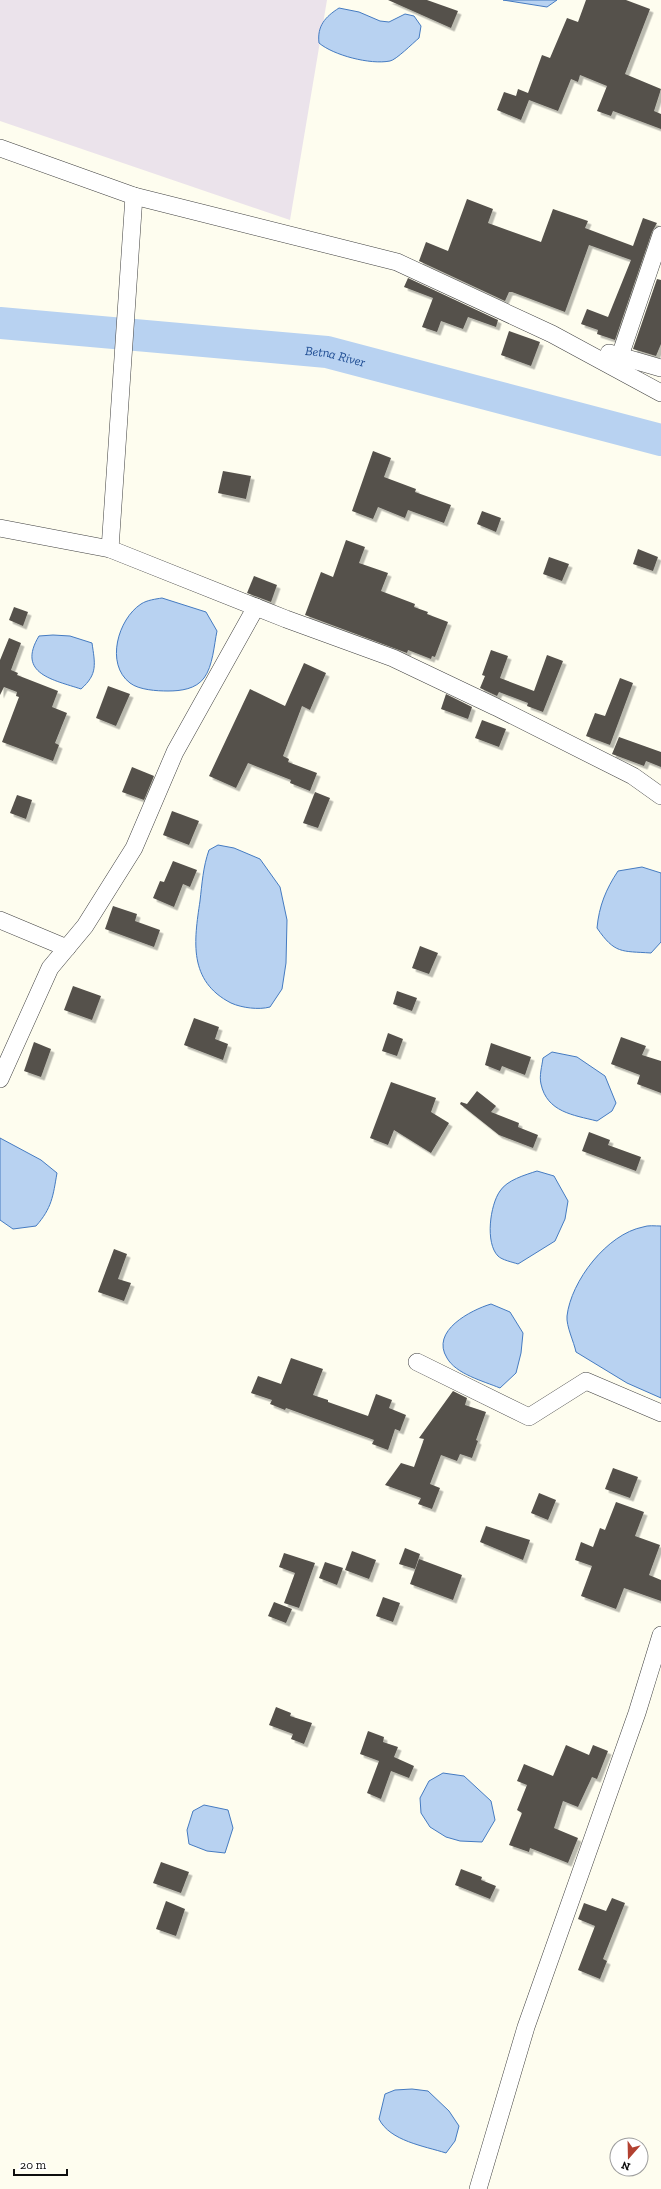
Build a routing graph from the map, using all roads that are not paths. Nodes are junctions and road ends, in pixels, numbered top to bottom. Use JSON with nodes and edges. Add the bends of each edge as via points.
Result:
{"nodes":[{"id":1,"x":0,"y":148,"type":"edge"},
{"id":2,"x":134,"y":196,"type":"junction"},
{"id":3,"x":661,"y":236,"type":"edge"},
{"id":4,"x":552,"y":334,"type":"junction"},
{"id":5,"x":620,"y":356,"type":"junction"},
{"id":6,"x":661,"y":368,"type":"edge"},
{"id":7,"x":661,"y":393,"type":"edge"},
{"id":8,"x":0,"y":528,"type":"edge"},
{"id":9,"x":110,"y":549,"type":"junction"},
{"id":10,"x":256,"y":607,"type":"junction"},
{"id":11,"x":661,"y":796,"type":"edge"},
{"id":12,"x":0,"y":920,"type":"edge"},
{"id":13,"x":66,"y":948,"type":"junction"},
{"id":14,"x":0,"y":1079,"type":"edge"},
{"id":15,"x":417,"y":1362,"type":"dead end"},
{"id":16,"x":661,"y":1413,"type":"edge"},
{"id":17,"x":661,"y":1635,"type":"edge"},
{"id":18,"x":478,"y":2189,"type":"edge"}],
"edges":[{"from":1,"to":2,"type":"street"},
{"from":2,"to":4,"type":"street","via":[[397,262]]},
{"from":2,"to":9,"type":"street"},
{"from":3,"to":5,"type":"street"},
{"from":4,"to":5,"type":"street"},
{"from":4,"to":7,"type":"street"},
{"from":5,"to":6,"type":"street"},
{"from":8,"to":9,"type":"street"},
{"from":9,"to":10,"type":"street"},
{"from":10,"to":11,"type":"street","via":[[393,658],[633,776]]},
{"from":10,"to":13,"type":"street","via":[[175,752],[134,848],[85,926]]},
{"from":12,"to":13,"type":"street"},
{"from":13,"to":14,"type":"street","via":[[50,968]]},
{"from":15,"to":16,"type":"street","via":[[529,1417],[586,1381]]},
{"from":17,"to":18,"type":"street","via":[[637,1713],[526,2028]]}]}
